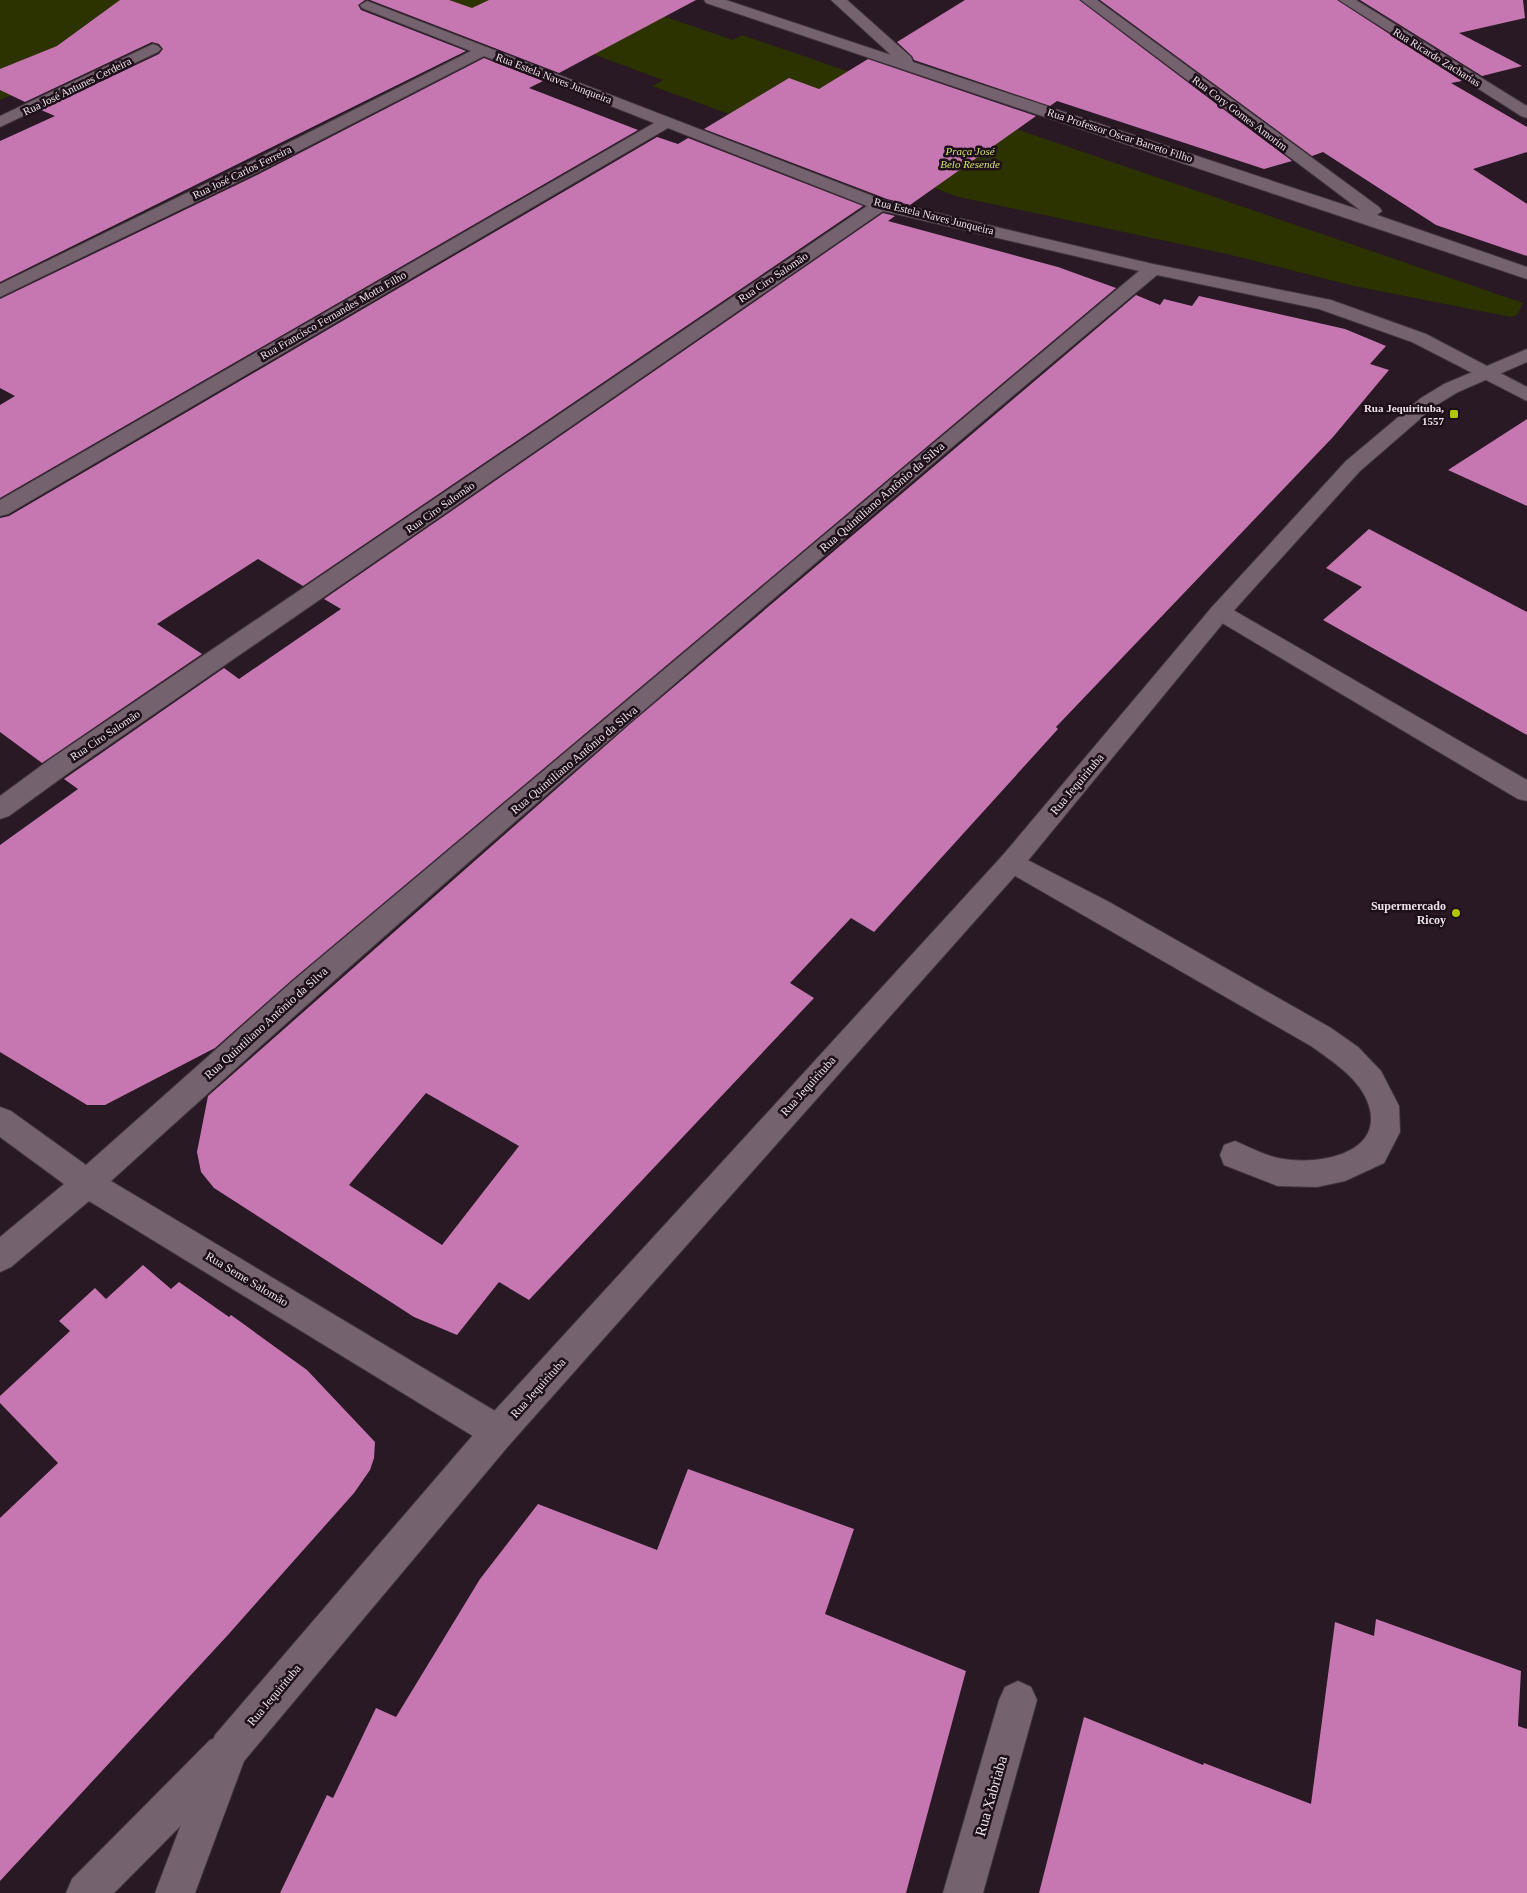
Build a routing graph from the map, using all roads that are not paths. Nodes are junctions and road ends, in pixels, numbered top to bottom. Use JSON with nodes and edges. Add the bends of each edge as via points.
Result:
{"nodes":[{"id":1,"x":712,"y":0,"type":"edge"},
{"id":2,"x":838,"y":0,"type":"edge"},
{"id":3,"x":1088,"y":0,"type":"edge"},
{"id":4,"x":1346,"y":0,"type":"edge"},
{"id":5,"x":367,"y":5,"type":"dead end"},
{"id":6,"x":153,"y":49,"type":"dead end"},
{"id":7,"x":482,"y":51,"type":"junction"},
{"id":8,"x":915,"y":68,"type":"junction"},
{"id":9,"x":1527,"y":113,"type":"edge"},
{"id":10,"x":0,"y":122,"type":"edge"},
{"id":11,"x":667,"y":122,"type":"junction"},
{"id":12,"x":880,"y":205,"type":"junction"},
{"id":13,"x":1392,"y":226,"type":"junction"},
{"id":14,"x":1154,"y":269,"type":"junction"},
{"id":15,"x":1527,"y":273,"type":"edge"},
{"id":16,"x":0,"y":291,"type":"edge"},
{"id":17,"x":1527,"y":355,"type":"edge"},
{"id":18,"x":1485,"y":372,"type":"junction"},
{"id":19,"x":1527,"y":395,"type":"edge"},
{"id":20,"x":0,"y":509,"type":"edge"},
{"id":21,"x":1220,"y":612,"type":"junction"},
{"id":22,"x":1527,"y":792,"type":"edge"},
{"id":23,"x":0,"y":809,"type":"edge"},
{"id":24,"x":1012,"y":862,"type":"junction"},
{"id":25,"x":0,"y":1120,"type":"edge"},
{"id":26,"x":1235,"y":1155,"type":"dead end"},
{"id":27,"x":87,"y":1183,"type":"junction"},
{"id":28,"x":0,"y":1257,"type":"edge"},
{"id":29,"x":498,"y":1432,"type":"junction"},
{"id":30,"x":1018,"y":1700,"type":"dead end"},
{"id":31,"x":229,"y":1749,"type":"junction"},
{"id":32,"x":86,"y":1893,"type":"edge"},
{"id":33,"x":175,"y":1893,"type":"edge"},
{"id":34,"x":963,"y":1893,"type":"edge"}],
"edges":[{"from":1,"to":8,"type":"street","name":"Rua Professor Oscar Barreto Filho"},
{"from":2,"to":8,"type":"street"},
{"from":3,"to":13,"type":"street","name":"Rua Cory Gomes Amorim"},
{"from":4,"to":9,"type":"street","name":"Rua Ricardo Zacharias"},
{"from":5,"to":7,"type":"street","name":"Rua Estela Naves Junqueira"},
{"from":6,"to":10,"type":"street","name":"Rua José Antunes Cerdeira"},
{"from":7,"to":11,"type":"street","name":"Rua Estela Naves Junqueira"},
{"from":7,"to":16,"type":"street","name":"Rua José Carlos Ferreira"},
{"from":8,"to":13,"type":"street","name":"Rua Professor Oscar Barreto Filho"},
{"from":11,"to":12,"type":"street","name":"Rua Estela Naves Junqueira"},
{"from":11,"to":20,"type":"street","name":"Rua Francisco Fernandes Motta Filho"},
{"from":12,"to":14,"type":"street","name":"Rua Estela Naves Junqueira"},
{"from":12,"to":23,"type":"street","name":"Rua Ciro Salomão"},
{"from":13,"to":15,"type":"street","name":"Rua Professor Oscar Barreto Filho"},
{"from":14,"to":18,"type":"street","name":"Rua Estela Naves Junqueira","via":[[1324,304],[1419,338]]},
{"from":14,"to":27,"type":"street","name":"Rua Quintiliano Antônio da Silva","via":[[956,433],[304,988]]},
{"from":17,"to":18,"type":"street","name":"Rua Jequirituba"},
{"from":18,"to":19,"type":"street","name":"Rua Estela Naves Junqueira"},
{"from":18,"to":21,"type":"street","name":"Rua Jequirituba","via":[[1428,402],[1354,466]]},
{"from":21,"to":22,"type":"street"},
{"from":21,"to":24,"type":"street","name":"Rua Jequirituba"},
{"from":24,"to":26,"type":"street","via":[[1320,1037],[1348,1056],[1371,1080],[1384,1106],[1385,1132],[1373,1153],[1344,1167],[1318,1173],[1278,1172]]},
{"from":24,"to":29,"type":"street","name":"Rua Jequirituba"},
{"from":25,"to":27,"type":"street","name":"Rua Seme Salomão"},
{"from":27,"to":28,"type":"street","name":"Rua Quintiliano Antônio da Silva"},
{"from":27,"to":29,"type":"street","name":"Rua Seme Salomão"},
{"from":29,"to":31,"type":"street","name":"Rua Jequirituba"},
{"from":30,"to":34,"type":"street","name":"Rua Xabriaba"},
{"from":31,"to":32,"type":"street"},
{"from":31,"to":33,"type":"street","name":"Rua Jequirituba"}]}
